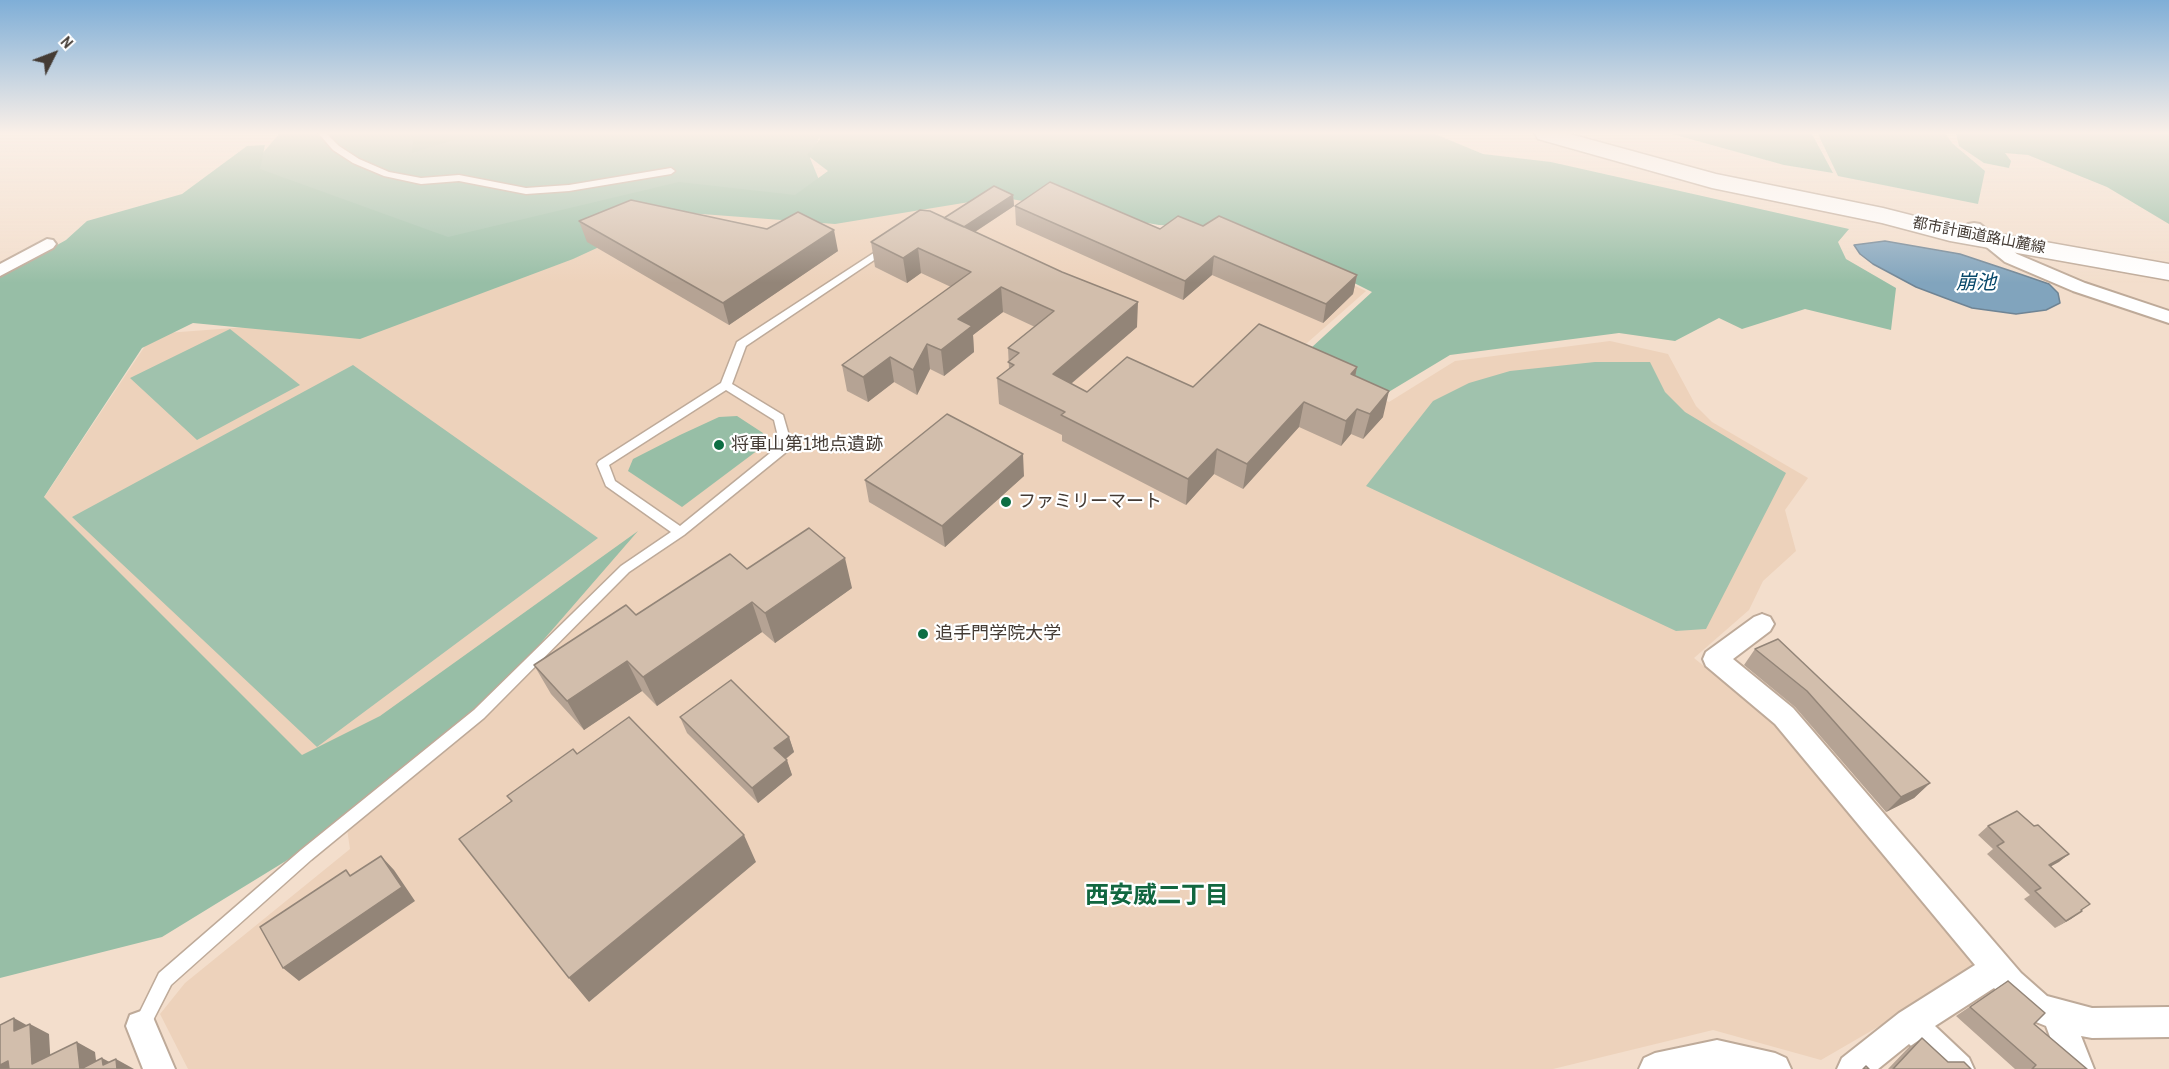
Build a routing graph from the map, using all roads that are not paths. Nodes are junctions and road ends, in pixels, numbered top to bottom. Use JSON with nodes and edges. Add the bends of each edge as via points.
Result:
{"nodes":[{"id":1,"x":489,"y":184,"type":"edge"},
{"id":2,"x":594,"y":184,"type":"edge"},
{"id":3,"x":1727,"y":184,"type":"edge"},
{"id":4,"x":1980,"y":234,"type":"junction"},
{"id":5,"x":896,"y":242,"type":"edge"},
{"id":6,"x":47,"y":244,"type":"dead end"},
{"id":7,"x":0,"y":271,"type":"edge"},
{"id":8,"x":2169,"y":272,"type":"edge"},
{"id":9,"x":2169,"y":317,"type":"edge"},
{"id":10,"x":726,"y":385,"type":"junction"},
{"id":11,"x":680,"y":532,"type":"junction"},
{"id":12,"x":1762,"y":624,"type":"dead end"},
{"id":13,"x":1997,"y":968,"type":"junction"},
{"id":14,"x":2057,"y":1015,"type":"junction"},
{"id":15,"x":2169,"y":1022,"type":"edge"},
{"id":16,"x":1910,"y":1024,"type":"junction"},
{"id":17,"x":141,"y":1026,"type":"joint"},
{"id":18,"x":159,"y":1069,"type":"edge"},
{"id":19,"x":1655,"y":1069,"type":"edge"},
{"id":20,"x":1775,"y":1069,"type":"edge"},
{"id":21,"x":1852,"y":1069,"type":"edge"},
{"id":22,"x":1958,"y":1069,"type":"edge"},
{"id":23,"x":2078,"y":1069,"type":"edge"}],
"edges":[{"from":1,"to":2,"type":"lane","via":[[526,191]]},
{"from":3,"to":4,"type":"street","name":"都市計画道路山麓線"},
{"from":4,"to":8,"type":"street","name":"都市計画道路山麓線"},
{"from":4,"to":9,"type":"street","via":[[2011,258],[2029,266]]},
{"from":5,"to":10,"type":"lane","via":[[741,344]]},
{"from":6,"to":7,"type":"street"},
{"from":10,"to":11,"type":"lane","via":[[779,418],[786,446]]},
{"from":10,"to":11,"type":"lane","via":[[603,464],[610,483]]},
{"from":11,"to":17,"type":"lane","via":[[625,569],[479,714],[306,855],[165,979]]},
{"from":12,"to":13,"type":"street","via":[[1715,659],[1784,716]]},
{"from":13,"to":14,"type":"street","via":[[2037,1007]]},
{"from":13,"to":16,"type":"street"},
{"from":14,"to":15,"type":"street","via":[[2092,1023]]},
{"from":14,"to":23,"type":"street"},
{"from":16,"to":21,"type":"street"},
{"from":16,"to":22,"type":"street"},
{"from":17,"to":18,"type":"street"},
{"from":19,"to":20,"type":"street","via":[[1717,1056]]}]}
